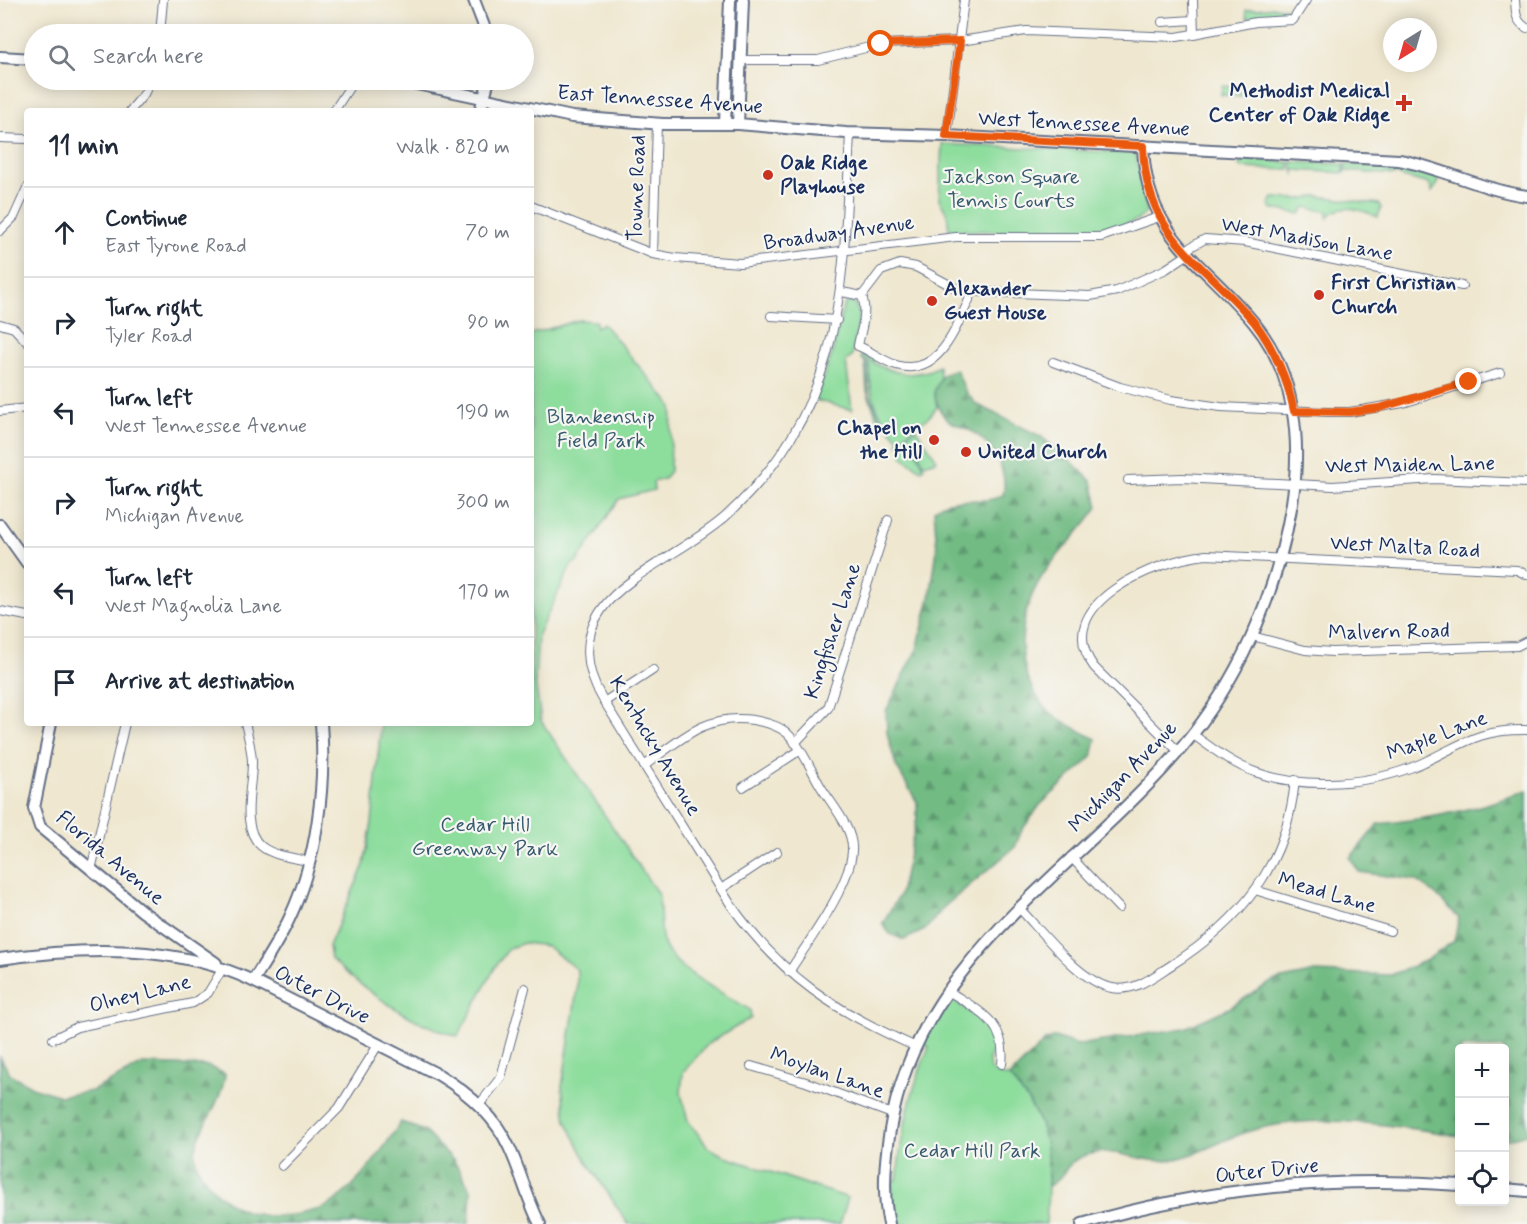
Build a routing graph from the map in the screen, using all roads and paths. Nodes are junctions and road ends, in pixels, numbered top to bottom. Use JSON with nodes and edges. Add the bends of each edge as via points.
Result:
{"nodes":[{"id":1,"x":163,"y":0,"type":"edge"},
{"id":2,"x":474,"y":0,"type":"edge"},
{"id":3,"x":730,"y":0,"type":"edge"},
{"id":4,"x":743,"y":0,"type":"edge"},
{"id":5,"x":964,"y":0,"type":"edge"},
{"id":6,"x":1193,"y":0,"type":"edge"},
{"id":7,"x":1306,"y":0,"type":"edge"},
{"id":8,"x":1515,"y":0,"type":"edge"},
{"id":9,"x":1194,"y":20,"type":"junction"},
{"id":10,"x":1162,"y":22,"type":"dead end"},
{"id":11,"x":161,"y":24,"type":"edge"},
{"id":12,"x":482,"y":24,"type":"edge"},
{"id":13,"x":1523,"y":26,"type":"edge"},
{"id":14,"x":1194,"y":35,"type":"junction"},
{"id":15,"x":960,"y":41,"type":"junction"},
{"id":16,"x":0,"y":57,"type":"edge"},
{"id":17,"x":24,"y":58,"type":"edge"},
{"id":18,"x":728,"y":59,"type":"junction"},
{"id":19,"x":741,"y":60,"type":"junction"},
{"id":20,"x":146,"y":90,"type":"edge"},
{"id":21,"x":348,"y":90,"type":"edge"},
{"id":22,"x":443,"y":90,"type":"edge"},
{"id":23,"x":486,"y":90,"type":"edge"},
{"id":24,"x":484,"y":99,"type":"junction"},
{"id":25,"x":726,"y":99,"type":"junction"},
{"id":26,"x":739,"y":99,"type":"junction"},
{"id":27,"x":132,"y":108,"type":"edge"},
{"id":28,"x":336,"y":108,"type":"edge"},
{"id":29,"x":481,"y":108,"type":"edge"},
{"id":30,"x":528,"y":108,"type":"edge"},
{"id":31,"x":534,"y":109,"type":"edge"},
{"id":32,"x":657,"y":123,"type":"junction"},
{"id":33,"x":725,"y":124,"type":"junction"},
{"id":34,"x":738,"y":124,"type":"junction"},
{"id":35,"x":850,"y":133,"type":"junction"},
{"id":36,"x":946,"y":136,"type":"junction"},
{"id":37,"x":0,"y":138,"type":"edge"},
{"id":38,"x":24,"y":139,"type":"edge"},
{"id":39,"x":1143,"y":146,"type":"junction"},
{"id":40,"x":24,"y":195,"type":"edge"},
{"id":41,"x":1527,"y":196,"type":"edge"},
{"id":42,"x":534,"y":207,"type":"edge"},
{"id":43,"x":1159,"y":217,"type":"junction"},
{"id":44,"x":0,"y":231,"type":"edge"},
{"id":45,"x":844,"y":250,"type":"junction"},
{"id":46,"x":653,"y":254,"type":"junction"},
{"id":47,"x":1187,"y":255,"type":"junction"},
{"id":48,"x":1462,"y":286,"type":"dead end"},
{"id":49,"x":842,"y":292,"type":"junction"},
{"id":50,"x":970,"y":292,"type":"junction"},
{"id":51,"x":862,"y":296,"type":"junction"},
{"id":52,"x":771,"y":316,"type":"dead end"},
{"id":53,"x":837,"y":320,"type":"junction"},
{"id":54,"x":0,"y":324,"type":"edge"},
{"id":55,"x":24,"y":339,"type":"edge"},
{"id":56,"x":1053,"y":362,"type":"dead end"},
{"id":57,"x":1500,"y":373,"type":"dead end"},
{"id":58,"x":24,"y":408,"type":"edge"},
{"id":59,"x":0,"y":411,"type":"edge"},
{"id":60,"x":1294,"y":411,"type":"junction"},
{"id":61,"x":1128,"y":480,"type":"dead end"},
{"id":62,"x":1527,"y":483,"type":"edge"},
{"id":63,"x":1294,"y":484,"type":"junction"},
{"id":64,"x":888,"y":520,"type":"dead end"},
{"id":65,"x":0,"y":525,"type":"edge"},
{"id":66,"x":24,"y":559,"type":"edge"},
{"id":67,"x":1280,"y":559,"type":"junction"},
{"id":68,"x":1527,"y":575,"type":"edge"},
{"id":69,"x":0,"y":611,"type":"edge"},
{"id":70,"x":24,"y":615,"type":"edge"},
{"id":71,"x":1252,"y":636,"type":"junction"},
{"id":72,"x":1527,"y":641,"type":"edge"},
{"id":73,"x":653,"y":670,"type":"dead end"},
{"id":74,"x":604,"y":702,"type":"junction"},
{"id":75,"x":50,"y":726,"type":"edge"},
{"id":76,"x":124,"y":726,"type":"edge"},
{"id":77,"x":246,"y":726,"type":"edge"},
{"id":78,"x":321,"y":726,"type":"edge"},
{"id":79,"x":1527,"y":730,"type":"edge"},
{"id":80,"x":1192,"y":734,"type":"junction"},
{"id":81,"x":797,"y":747,"type":"junction"},
{"id":82,"x":1178,"y":751,"type":"junction"},
{"id":83,"x":644,"y":766,"type":"junction"},
{"id":84,"x":1295,"y":780,"type":"junction"},
{"id":85,"x":743,"y":787,"type":"dead end"},
{"id":86,"x":777,"y":852,"type":"dead end"},
{"id":87,"x":1071,"y":857,"type":"junction"},
{"id":88,"x":309,"y":861,"type":"junction"},
{"id":89,"x":91,"y":870,"type":"junction"},
{"id":90,"x":721,"y":889,"type":"junction"},
{"id":91,"x":1255,"y":890,"type":"junction"},
{"id":92,"x":1119,"y":908,"type":"dead end"},
{"id":93,"x":1020,"y":909,"type":"junction"},
{"id":94,"x":1390,"y":931,"type":"dead end"},
{"id":95,"x":182,"y":941,"type":"junction"},
{"id":96,"x":178,"y":957,"type":"junction"},
{"id":97,"x":0,"y":959,"type":"edge"},
{"id":98,"x":223,"y":968,"type":"junction"},
{"id":99,"x":789,"y":972,"type":"junction"},
{"id":100,"x":253,"y":981,"type":"junction"},
{"id":101,"x":525,"y":988,"type":"dead end"},
{"id":102,"x":947,"y":990,"type":"junction"},
{"id":103,"x":53,"y":1039,"type":"dead end"},
{"id":104,"x":378,"y":1045,"type":"junction"},
{"id":105,"x":916,"y":1047,"type":"junction"},
{"id":106,"x":1002,"y":1064,"type":"dead end"},
{"id":107,"x":750,"y":1066,"type":"dead end"},
{"id":108,"x":479,"y":1105,"type":"junction"},
{"id":109,"x":892,"y":1114,"type":"junction"},
{"id":110,"x":282,"y":1166,"type":"dead end"},
{"id":111,"x":1455,"y":1185,"type":"edge"},
{"id":112,"x":1509,"y":1189,"type":"edge"},
{"id":113,"x":1527,"y":1191,"type":"edge"},
{"id":114,"x":540,"y":1224,"type":"edge"},
{"id":115,"x":890,"y":1224,"type":"edge"},
{"id":116,"x":1082,"y":1224,"type":"edge"}],
"edges":[{"from":1,"to":11,"type":"street"},
{"from":2,"to":12,"type":"street"},
{"from":3,"to":18,"type":"street"},
{"from":4,"to":19,"type":"street"},
{"from":5,"to":15,"type":"street"},
{"from":6,"to":9,"type":"street"},
{"from":7,"to":14,"type":"street","via":[[1293,20],[1256,22]]},
{"from":8,"to":13,"type":"street","via":[[1516,17]]},
{"from":9,"to":10,"type":"street"},
{"from":9,"to":14,"type":"street"},
{"from":14,"to":15,"type":"street","via":[[1161,38],[1026,31]]},
{"from":15,"to":19,"type":"street","via":[[881,44],[818,60]]},
{"from":15,"to":36,"type":"street"},
{"from":16,"to":17,"type":"street"},
{"from":18,"to":19,"type":"street"},
{"from":18,"to":25,"type":"street"},
{"from":19,"to":26,"type":"street"},
{"from":20,"to":27,"type":"street"},
{"from":21,"to":28,"type":"street"},
{"from":22,"to":24,"type":"street","name":"East Tennessee Avenue"},
{"from":23,"to":24,"type":"street"},
{"from":24,"to":29,"type":"street"},
{"from":24,"to":30,"type":"street","name":"East Tennessee Avenue"},
{"from":25,"to":26,"type":"street"},
{"from":25,"to":33,"type":"street"},
{"from":26,"to":34,"type":"street"},
{"from":31,"to":32,"type":"street","name":"East Tennessee Avenue","via":[[572,117]]},
{"from":32,"to":33,"type":"street","name":"East Tennessee Avenue"},
{"from":32,"to":46,"type":"street","name":"Towne Road"},
{"from":33,"to":34,"type":"street","name":"East Tennessee Avenue"},
{"from":34,"to":35,"type":"street","name":"East Tennessee Avenue"},
{"from":35,"to":36,"type":"street","name":"West Tennessee Avenue"},
{"from":35,"to":45,"type":"street","name":"Kentucky Avenue"},
{"from":36,"to":39,"type":"street","name":"West Tennessee Avenue"},
{"from":37,"to":38,"type":"street"},
{"from":39,"to":41,"type":"street","name":"West Tennessee Avenue","via":[[1399,160]]},
{"from":39,"to":43,"type":"street","name":"Michigan Avenue","via":[[1145,175]]},
{"from":40,"to":44,"type":"street","via":[[14,217]]},
{"from":42,"to":46,"type":"street","name":"Broadway Avenue"},
{"from":43,"to":45,"type":"street","name":"Broadway Avenue","via":[[1101,237],[956,237]]},
{"from":43,"to":47,"type":"street","name":"Michigan Avenue"},
{"from":45,"to":46,"type":"street","name":"Broadway Avenue","via":[[740,263]]},
{"from":45,"to":49,"type":"street","name":"Kentucky Avenue"},
{"from":47,"to":48,"type":"street","name":"West Madison Lane","via":[[1189,248],[1205,240],[1228,239]]},
{"from":47,"to":50,"type":"street","name":"West Madison Lane","via":[[1117,291],[1090,296]]},
{"from":47,"to":60,"type":"street","name":"Michigan Avenue","via":[[1260,331],[1277,360]]},
{"from":49,"to":51,"type":"street"},
{"from":49,"to":53,"type":"street","name":"Kentucky Avenue"},
{"from":50,"to":51,"type":"street","via":[[916,267],[900,264],[881,271]]},
{"from":50,"to":51,"type":"street","via":[[943,351],[926,364],[899,366],[858,346],[866,311]]},
{"from":52,"to":53,"type":"street"},
{"from":53,"to":74,"type":"street","name":"Kentucky Avenue","via":[[812,398],[766,472],[708,530],[619,590],[600,611],[590,634],[588,656],[590,673]]},
{"from":54,"to":55,"type":"street","via":[[14,328]]},
{"from":56,"to":60,"type":"street","via":[[1152,396],[1206,405]]},
{"from":57,"to":60,"type":"street","via":[[1379,408]]},
{"from":58,"to":59,"type":"street"},
{"from":60,"to":63,"type":"street","name":"Michigan Avenue"},
{"from":61,"to":63,"type":"street","name":"West Maiden Lane","via":[[1182,478]]},
{"from":62,"to":63,"type":"street","name":"West Maiden Lane","via":[[1434,479],[1365,485]]},
{"from":63,"to":67,"type":"street","name":"Michigan Avenue"},
{"from":64,"to":81,"type":"street","name":"Kingfisher Lane","via":[[828,708]]},
{"from":65,"to":66,"type":"street"},
{"from":67,"to":68,"type":"street","name":"West Malta Road","via":[[1517,570]]},
{"from":67,"to":71,"type":"street","name":"Michigan Avenue"},
{"from":67,"to":82,"type":"street","name":"West Malta Road","via":[[1206,555],[1170,562],[1096,603],[1085,620],[1081,633],[1086,655]]},
{"from":69,"to":70,"type":"street"},
{"from":71,"to":72,"type":"street","name":"Malvern Road","via":[[1305,650],[1332,652],[1517,646]]},
{"from":71,"to":80,"type":"street","name":"Michigan Avenue","via":[[1222,694]]},
{"from":73,"to":74,"type":"street"},
{"from":74,"to":83,"type":"street","name":"Kentucky Avenue"},
{"from":75,"to":89,"type":"street","name":"Florida Avenue","via":[[34,808],[36,819],[40,827]]},
{"from":76,"to":89,"type":"street"},
{"from":77,"to":88,"type":"street","via":[[252,760],[252,834],[260,846],[271,852]]},
{"from":78,"to":88,"type":"street","via":[[321,786]]},
{"from":79,"to":84,"type":"street","name":"Maple Lane","via":[[1479,735],[1422,763],[1374,777],[1335,782]]},
{"from":80,"to":82,"type":"street","name":"Michigan Avenue"},
{"from":80,"to":84,"type":"street","name":"Maple Lane","via":[[1254,772]]},
{"from":81,"to":83,"type":"street","via":[[780,727],[725,718],[701,727]]},
{"from":81,"to":85,"type":"street","name":"Kingfisher Lane"},
{"from":81,"to":99,"type":"street","via":[[840,817],[851,839],[852,851],[830,907]]},
{"from":82,"to":87,"type":"street","name":"Michigan Avenue"},
{"from":83,"to":90,"type":"street","name":"Kentucky Avenue"},
{"from":84,"to":91,"type":"street","via":[[1283,843]]},
{"from":86,"to":90,"type":"street"},
{"from":87,"to":92,"type":"street"},
{"from":87,"to":93,"type":"street","name":"Michigan Avenue"},
{"from":88,"to":100,"type":"street","via":[[290,917]]},
{"from":89,"to":95,"type":"street","name":"Florida Avenue"},
{"from":90,"to":99,"type":"street","name":"Kentucky Avenue","via":[[747,927]]},
{"from":91,"to":93,"type":"street","via":[[1219,931],[1196,950],[1144,983],[1122,989],[1089,978]]},
{"from":91,"to":94,"type":"street","name":"Mead Lane"},
{"from":93,"to":102,"type":"street","name":"Michigan Avenue","via":[[982,946]]},
{"from":95,"to":96,"type":"street"},
{"from":95,"to":98,"type":"street","name":"Florida Avenue"},
{"from":96,"to":97,"type":"street","name":"Outer Drive","via":[[83,952]]},
{"from":96,"to":98,"type":"street","name":"Outer Drive"},
{"from":98,"to":100,"type":"street","name":"Outer Drive"},
{"from":98,"to":103,"type":"street","name":"Olney Lane","via":[[208,993],[193,1003],[77,1027]]},
{"from":99,"to":105,"type":"street","name":"Kentucky Avenue","via":[[846,1013]]},
{"from":100,"to":104,"type":"street","name":"Outer Drive"},
{"from":101,"to":108,"type":"street","via":[[501,1077]]},
{"from":102,"to":105,"type":"street","name":"Michigan Avenue"},
{"from":102,"to":106,"type":"street","via":[[991,1020],[1002,1041]]},
{"from":104,"to":108,"type":"street","name":"Outer Drive","via":[[439,1075]]},
{"from":104,"to":110,"type":"street","via":[[343,1103]]},
{"from":105,"to":109,"type":"street","name":"Michigan Avenue"},
{"from":107,"to":109,"type":"street","name":"Moylan Lane"},
{"from":108,"to":114,"type":"street","name":"Outer Drive","via":[[509,1147]]},
{"from":109,"to":115,"type":"street","name":"Michigan Avenue","via":[[884,1186]]},
{"from":111,"to":116,"type":"street","name":"Outer Drive","via":[[1390,1182],[1260,1189],[1134,1210]]},
{"from":112,"to":113,"type":"street"}]}
